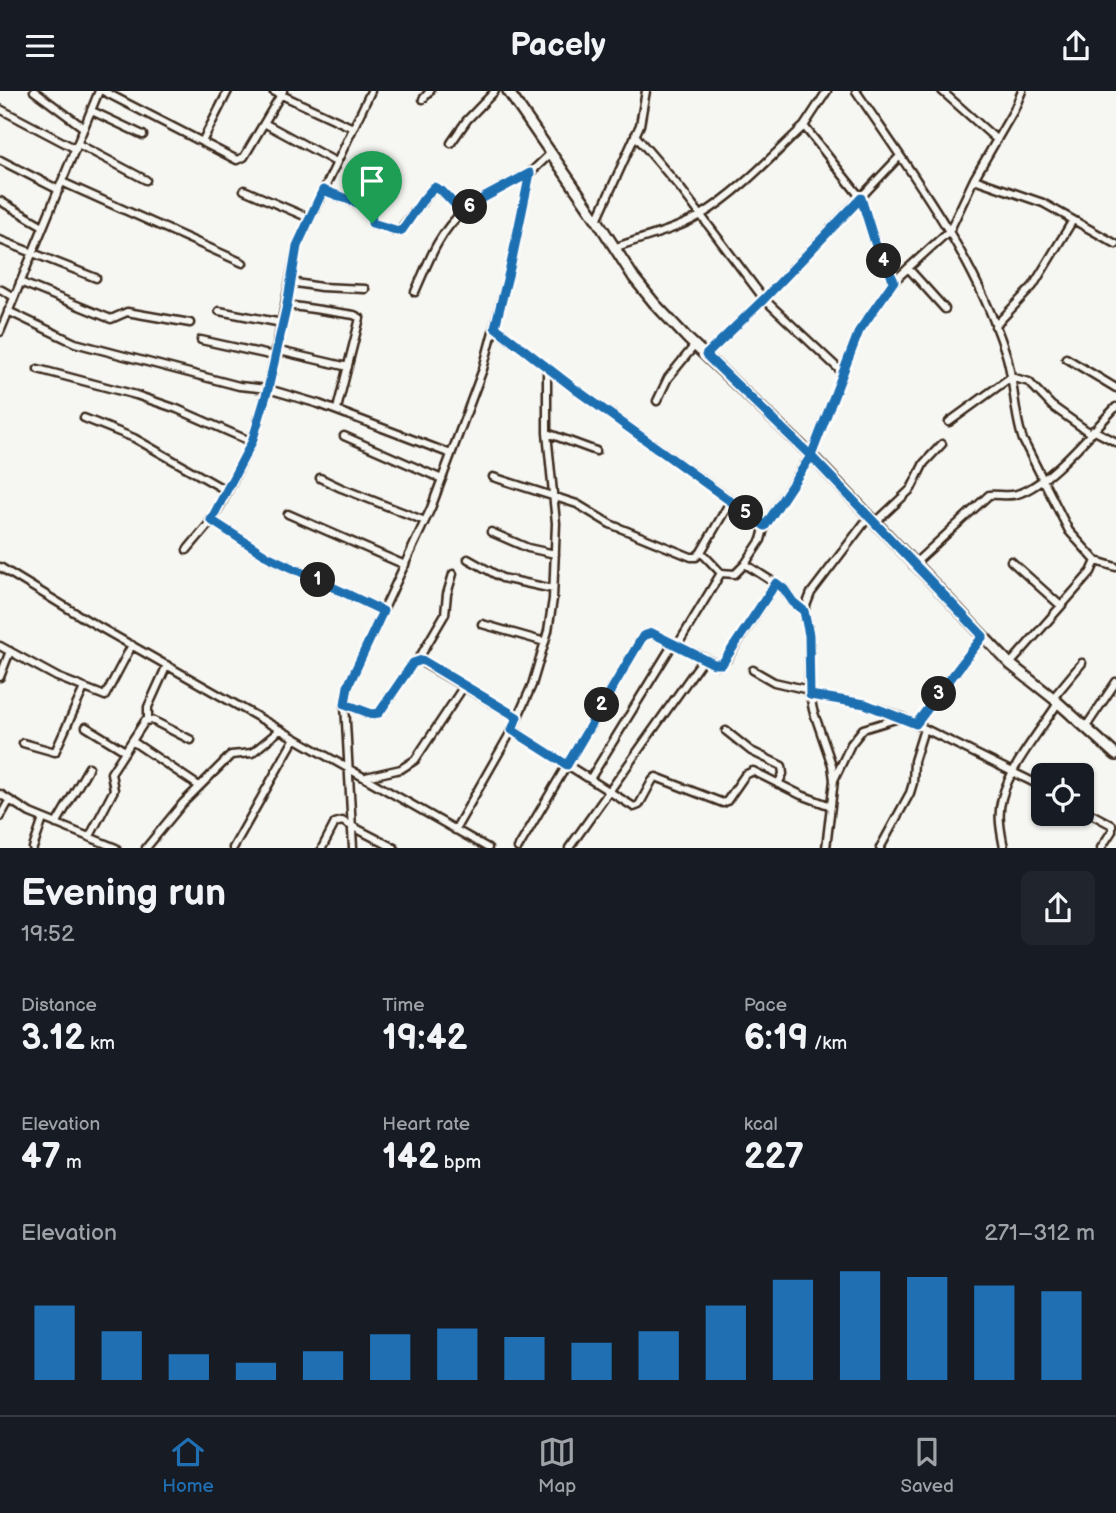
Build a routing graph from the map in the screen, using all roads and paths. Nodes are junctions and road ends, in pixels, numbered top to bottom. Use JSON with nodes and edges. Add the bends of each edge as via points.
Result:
{"nodes":[{"id":1,"x":34,"y":91,"type":"edge"},
{"id":2,"x":101,"y":91,"type":"edge"},
{"id":3,"x":228,"y":91,"type":"edge"},
{"id":4,"x":273,"y":91,"type":"edge"},
{"id":5,"x":371,"y":91,"type":"edge"},
{"id":6,"x":430,"y":91,"type":"edge"},
{"id":7,"x":495,"y":91,"type":"edge"},
{"id":8,"x":646,"y":91,"type":"edge"},
{"id":9,"x":827,"y":91,"type":"edge"},
{"id":10,"x":856,"y":91,"type":"edge"},
{"id":11,"x":942,"y":91,"type":"edge"},
{"id":12,"x":1022,"y":91,"type":"edge"},
{"id":13,"x":282,"y":93,"type":"edge"},
{"id":14,"x":511,"y":93,"type":"edge"},
{"id":15,"x":423,"y":99,"type":"dead end"},
{"id":16,"x":0,"y":109,"type":"edge"},
{"id":17,"x":92,"y":111,"type":"junction"},
{"id":18,"x":264,"y":123,"type":"junction"},
{"id":19,"x":804,"y":126,"type":"junction"},
{"id":20,"x":84,"y":128,"type":"junction"},
{"id":21,"x":353,"y":128,"type":"junction"},
{"id":22,"x":143,"y":135,"type":"dead end"},
{"id":23,"x":635,"y":135,"type":"junction"},
{"id":24,"x":997,"y":140,"type":"junction"},
{"id":25,"x":202,"y":142,"type":"junction"},
{"id":26,"x":451,"y":143,"type":"dead end"},
{"id":27,"x":77,"y":146,"type":"junction"},
{"id":28,"x":551,"y":153,"type":"junction"},
{"id":29,"x":900,"y":156,"type":"junction"},
{"id":30,"x":0,"y":160,"type":"edge"},
{"id":31,"x":337,"y":162,"type":"junction"},
{"id":32,"x":530,"y":173,"type":"junction"},
{"id":33,"x":974,"y":179,"type":"junction"},
{"id":34,"x":146,"y":180,"type":"dead end"},
{"id":35,"x":62,"y":182,"type":"junction"},
{"id":36,"x":59,"y":190,"type":"junction"},
{"id":37,"x":244,"y":190,"type":"dead end"},
{"id":38,"x":323,"y":190,"type":"junction"},
{"id":39,"x":861,"y":198,"type":"junction"},
{"id":40,"x":0,"y":201,"type":"edge"},
{"id":41,"x":462,"y":212,"type":"junction"},
{"id":42,"x":699,"y":216,"type":"junction"},
{"id":43,"x":309,"y":218,"type":"junction"},
{"id":44,"x":597,"y":220,"type":"junction"},
{"id":45,"x":1073,"y":220,"type":"junction"},
{"id":46,"x":43,"y":226,"type":"junction"},
{"id":47,"x":950,"y":230,"type":"junction"},
{"id":48,"x":0,"y":240,"type":"edge"},
{"id":49,"x":1116,"y":244,"type":"edge"},
{"id":50,"x":614,"y":248,"type":"junction"},
{"id":51,"x":33,"y":253,"type":"junction"},
{"id":52,"x":243,"y":263,"type":"dead end"},
{"id":53,"x":908,"y":268,"type":"junction"},
{"id":54,"x":96,"y":278,"type":"dead end"},
{"id":55,"x":894,"y":281,"type":"junction"},
{"id":56,"x":20,"y":282,"type":"junction"},
{"id":57,"x":290,"y":282,"type":"junction"},
{"id":58,"x":0,"y":289,"type":"edge"},
{"id":59,"x":365,"y":289,"type":"dead end"},
{"id":60,"x":415,"y":292,"type":"dead end"},
{"id":61,"x":14,"y":297,"type":"junction"},
{"id":62,"x":764,"y":299,"type":"junction"},
{"id":63,"x":287,"y":305,"type":"junction"},
{"id":64,"x":945,"y":309,"type":"dead end"},
{"id":65,"x":8,"y":311,"type":"junction"},
{"id":66,"x":219,"y":311,"type":"dead end"},
{"id":67,"x":190,"y":323,"type":"dead end"},
{"id":68,"x":282,"y":323,"type":"junction"},
{"id":69,"x":995,"y":326,"type":"junction"},
{"id":70,"x":495,"y":327,"type":"junction"},
{"id":71,"x":0,"y":331,"type":"edge"},
{"id":72,"x":201,"y":340,"type":"dead end"},
{"id":73,"x":695,"y":345,"type":"junction"},
{"id":74,"x":275,"y":353,"type":"junction"},
{"id":75,"x":706,"y":355,"type":"junction"},
{"id":76,"x":1066,"y":358,"type":"dead end"},
{"id":77,"x":348,"y":367,"type":"junction"},
{"id":78,"x":547,"y":367,"type":"junction"},
{"id":79,"x":38,"y":369,"type":"dead end"},
{"id":80,"x":843,"y":373,"type":"junction"},
{"id":81,"x":1011,"y":377,"type":"junction"},
{"id":82,"x":1116,"y":388,"type":"edge"},
{"id":83,"x":268,"y":389,"type":"junction"},
{"id":84,"x":657,"y":401,"type":"dead end"},
{"id":85,"x":1116,"y":407,"type":"edge"},
{"id":86,"x":337,"y":409,"type":"junction"},
{"id":87,"x":84,"y":418,"type":"dead end"},
{"id":88,"x":949,"y":422,"type":"dead end"},
{"id":89,"x":1091,"y":431,"type":"junction"},
{"id":90,"x":547,"y":433,"type":"junction"},
{"id":91,"x":344,"y":436,"type":"dead end"},
{"id":92,"x":252,"y":442,"type":"junction"},
{"id":93,"x":1116,"y":442,"type":"edge"},
{"id":94,"x":942,"y":444,"type":"dead end"},
{"id":95,"x":596,"y":451,"type":"dead end"},
{"id":96,"x":452,"y":454,"type":"junction"},
{"id":97,"x":811,"y":456,"type":"junction"},
{"id":98,"x":494,"y":477,"type":"dead end"},
{"id":99,"x":320,"y":478,"type":"dead end"},
{"id":100,"x":442,"y":479,"type":"junction"},
{"id":101,"x":1042,"y":479,"type":"junction"},
{"id":102,"x":227,"y":491,"type":"junction"},
{"id":103,"x":554,"y":497,"type":"junction"},
{"id":104,"x":730,"y":502,"type":"junction"},
{"id":105,"x":288,"y":514,"type":"dead end"},
{"id":106,"x":211,"y":520,"type":"junction"},
{"id":107,"x":872,"y":520,"type":"junction"},
{"id":108,"x":425,"y":521,"type":"junction"},
{"id":109,"x":765,"y":526,"type":"junction"},
{"id":110,"x":491,"y":532,"type":"dead end"},
{"id":111,"x":187,"y":550,"type":"dead end"},
{"id":112,"x":701,"y":552,"type":"junction"},
{"id":113,"x":555,"y":554,"type":"junction"},
{"id":114,"x":468,"y":559,"type":"dead end"},
{"id":115,"x":1011,"y":561,"type":"dead end"},
{"id":116,"x":1096,"y":561,"type":"junction"},
{"id":117,"x":745,"y":564,"type":"junction"},
{"id":118,"x":405,"y":565,"type":"junction"},
{"id":119,"x":913,"y":565,"type":"junction"},
{"id":120,"x":0,"y":567,"type":"edge"},
{"id":121,"x":1116,"y":567,"type":"edge"},
{"id":122,"x":721,"y":573,"type":"junction"},
{"id":123,"x":453,"y":574,"type":"dead end"},
{"id":124,"x":776,"y":583,"type":"junction"},
{"id":125,"x":553,"y":589,"type":"junction"},
{"id":126,"x":1061,"y":606,"type":"junction"},
{"id":127,"x":383,"y":611,"type":"junction"},
{"id":128,"x":804,"y":611,"type":"junction"},
{"id":129,"x":482,"y":624,"type":"dead end"},
{"id":130,"x":983,"y":636,"type":"junction"},
{"id":131,"x":545,"y":642,"type":"junction"},
{"id":132,"x":132,"y":645,"type":"junction"},
{"id":133,"x":675,"y":645,"type":"junction"},
{"id":134,"x":0,"y":646,"type":"edge"},
{"id":135,"x":10,"y":651,"type":"junction"},
{"id":136,"x":704,"y":658,"type":"junction"},
{"id":137,"x":418,"y":660,"type":"junction"},
{"id":138,"x":1082,"y":663,"type":"dead end"},
{"id":139,"x":1010,"y":664,"type":"junction"},
{"id":140,"x":167,"y":665,"type":"junction"},
{"id":141,"x":753,"y":670,"type":"dead end"},
{"id":142,"x":0,"y":677,"type":"edge"},
{"id":143,"x":1116,"y":683,"type":"edge"},
{"id":144,"x":464,"y":686,"type":"junction"},
{"id":145,"x":84,"y":688,"type":"junction"},
{"id":146,"x":809,"y":692,"type":"junction"},
{"id":147,"x":1056,"y":701,"type":"junction"},
{"id":148,"x":345,"y":704,"type":"junction"},
{"id":149,"x":517,"y":717,"type":"junction"},
{"id":150,"x":901,"y":717,"type":"junction"},
{"id":151,"x":148,"y":719,"type":"junction"},
{"id":152,"x":916,"y":724,"type":"junction"},
{"id":153,"x":86,"y":727,"type":"dead end"},
{"id":154,"x":1085,"y":728,"type":"junction"},
{"id":155,"x":924,"y":729,"type":"junction"},
{"id":156,"x":280,"y":730,"type":"junction"},
{"id":157,"x":512,"y":730,"type":"junction"},
{"id":158,"x":726,"y":731,"type":"dead end"},
{"id":159,"x":295,"y":739,"type":"junction"},
{"id":160,"x":191,"y":740,"type":"dead end"},
{"id":161,"x":132,"y":741,"type":"junction"},
{"id":162,"x":23,"y":743,"type":"dead end"},
{"id":163,"x":125,"y":751,"type":"junction"},
{"id":164,"x":1116,"y":755,"type":"edge"},
{"id":165,"x":567,"y":765,"type":"junction"},
{"id":166,"x":89,"y":767,"type":"dead end"},
{"id":167,"x":348,"y":767,"type":"junction"},
{"id":168,"x":1013,"y":773,"type":"junction"},
{"id":169,"x":365,"y":777,"type":"junction"},
{"id":170,"x":590,"y":779,"type":"junction"},
{"id":171,"x":834,"y":781,"type":"junction"},
{"id":172,"x":1031,"y":781,"type":"edge"},
{"id":173,"x":778,"y":783,"type":"junction"},
{"id":174,"x":199,"y":786,"type":"junction"},
{"id":175,"x":609,"y":792,"type":"junction"},
{"id":176,"x":0,"y":794,"type":"edge"},
{"id":177,"x":9,"y":801,"type":"junction"},
{"id":178,"x":831,"y":806,"type":"junction"},
{"id":179,"x":1094,"y":815,"type":"edge"},
{"id":180,"x":0,"y":817,"type":"edge"},
{"id":181,"x":43,"y":819,"type":"junction"},
{"id":182,"x":56,"y":824,"type":"junction"},
{"id":183,"x":352,"y":825,"type":"junction"},
{"id":184,"x":455,"y":830,"type":"junction"},
{"id":185,"x":90,"y":836,"type":"junction"},
{"id":186,"x":33,"y":848,"type":"edge"},
{"id":187,"x":116,"y":848,"type":"edge"},
{"id":188,"x":146,"y":848,"type":"edge"},
{"id":189,"x":233,"y":848,"type":"edge"},
{"id":190,"x":322,"y":848,"type":"edge"},
{"id":191,"x":353,"y":848,"type":"edge"},
{"id":192,"x":394,"y":848,"type":"edge"},
{"id":193,"x":488,"y":848,"type":"edge"},
{"id":194,"x":518,"y":848,"type":"edge"},
{"id":195,"x":569,"y":848,"type":"edge"},
{"id":196,"x":826,"y":848,"type":"edge"},
{"id":197,"x":880,"y":848,"type":"edge"},
{"id":198,"x":1004,"y":848,"type":"edge"},
{"id":199,"x":1101,"y":848,"type":"edge"}],
"edges":[{"from":1,"to":20,"type":"street"},
{"from":2,"to":17,"type":"street"},
{"from":2,"to":25,"type":"street"},
{"from":3,"to":25,"type":"street"},
{"from":4,"to":13,"type":"street"},
{"from":5,"to":21,"type":"street"},
{"from":6,"to":15,"type":"street"},
{"from":7,"to":26,"type":"street"},
{"from":8,"to":23,"type":"street"},
{"from":9,"to":19,"type":"street"},
{"from":10,"to":29,"type":"street"},
{"from":11,"to":24,"type":"street"},
{"from":12,"to":24,"type":"street"},
{"from":13,"to":18,"type":"street"},
{"from":13,"to":21,"type":"street"},
{"from":14,"to":28,"type":"street"},
{"from":16,"to":27,"type":"street"},
{"from":17,"to":20,"type":"street"},
{"from":17,"to":22,"type":"street"},
{"from":18,"to":25,"type":"street","via":[[241,160]]},
{"from":18,"to":31,"type":"street"},
{"from":19,"to":39,"type":"street"},
{"from":19,"to":42,"type":"street"},
{"from":20,"to":27,"type":"street"},
{"from":21,"to":31,"type":"street"},
{"from":23,"to":42,"type":"street"},
{"from":23,"to":44,"type":"street"},
{"from":24,"to":33,"type":"street"},
{"from":27,"to":34,"type":"street"},
{"from":27,"to":35,"type":"street"},
{"from":28,"to":32,"type":"street"},
{"from":28,"to":44,"type":"street"},
{"from":29,"to":39,"type":"street"},
{"from":29,"to":47,"type":"street"},
{"from":30,"to":36,"type":"street"},
{"from":31,"to":38,"type":"street"},
{"from":32,"to":41,"type":"street"},
{"from":32,"to":70,"type":"street"},
{"from":33,"to":45,"type":"street","via":[[1043,203]]},
{"from":33,"to":47,"type":"street"},
{"from":35,"to":36,"type":"street"},
{"from":35,"to":52,"type":"street"},
{"from":36,"to":46,"type":"street"},
{"from":37,"to":43,"type":"street"},
{"from":38,"to":41,"type":"street","via":[[368,207],[372,223],[399,231],[434,187]]},
{"from":38,"to":43,"type":"street"},
{"from":39,"to":55,"type":"street","via":[[875,243]]},
{"from":39,"to":62,"type":"street"},
{"from":40,"to":46,"type":"street"},
{"from":41,"to":60,"type":"street","via":[[435,249]]},
{"from":42,"to":50,"type":"street"},
{"from":42,"to":62,"type":"street"},
{"from":43,"to":57,"type":"street","via":[[297,246]]},
{"from":44,"to":50,"type":"street"},
{"from":45,"to":49,"type":"street"},
{"from":45,"to":69,"type":"street","via":[[1033,286]]},
{"from":46,"to":51,"type":"street"},
{"from":47,"to":53,"type":"street"},
{"from":47,"to":69,"type":"street","via":[[982,290]]},
{"from":48,"to":51,"type":"street"},
{"from":50,"to":73,"type":"street","via":[[655,304]]},
{"from":51,"to":54,"type":"street"},
{"from":51,"to":56,"type":"street"},
{"from":53,"to":55,"type":"street"},
{"from":53,"to":64,"type":"street"},
{"from":55,"to":80,"type":"street","via":[[859,331]]},
{"from":56,"to":61,"type":"street"},
{"from":56,"to":67,"type":"street","via":[[111,319],[134,312]]},
{"from":57,"to":59,"type":"street"},
{"from":57,"to":63,"type":"street"},
{"from":58,"to":61,"type":"street"},
{"from":61,"to":65,"type":"street"},
{"from":62,"to":75,"type":"street"},
{"from":62,"to":80,"type":"street"},
{"from":63,"to":68,"type":"street"},
{"from":63,"to":77,"type":"street","via":[[358,316]]},
{"from":65,"to":71,"type":"street"},
{"from":65,"to":83,"type":"street","via":[[75,343],[239,386]]},
{"from":66,"to":68,"type":"street"},
{"from":68,"to":74,"type":"street"},
{"from":69,"to":81,"type":"street"},
{"from":70,"to":78,"type":"street"},
{"from":70,"to":96,"type":"street"},
{"from":72,"to":74,"type":"street"},
{"from":73,"to":75,"type":"street"},
{"from":73,"to":84,"type":"street","via":[[668,378]]},
{"from":74,"to":77,"type":"street"},
{"from":74,"to":83,"type":"street"},
{"from":75,"to":97,"type":"street"},
{"from":76,"to":82,"type":"street"},
{"from":77,"to":86,"type":"street"},
{"from":78,"to":90,"type":"street"},
{"from":78,"to":104,"type":"street"},
{"from":79,"to":92,"type":"street","via":[[146,398]]},
{"from":80,"to":97,"type":"street"},
{"from":81,"to":88,"type":"street"},
{"from":81,"to":89,"type":"street","via":[[1029,383],[1052,406]]},
{"from":81,"to":101,"type":"street","via":[[1018,425]]},
{"from":83,"to":86,"type":"street"},
{"from":83,"to":92,"type":"street"},
{"from":85,"to":89,"type":"street"},
{"from":86,"to":96,"type":"street"},
{"from":87,"to":102,"type":"street","via":[[134,438]]},
{"from":89,"to":93,"type":"street"},
{"from":89,"to":101,"type":"street"},
{"from":90,"to":95,"type":"street"},
{"from":90,"to":103,"type":"street"},
{"from":91,"to":100,"type":"street"},
{"from":92,"to":102,"type":"street"},
{"from":94,"to":107,"type":"street","via":[[911,489]]},
{"from":96,"to":100,"type":"street"},
{"from":97,"to":107,"type":"street"},
{"from":97,"to":109,"type":"street"},
{"from":98,"to":103,"type":"street"},
{"from":99,"to":108,"type":"street"},
{"from":100,"to":108,"type":"street"},
{"from":101,"to":116,"type":"street","via":[[1069,531]]},
{"from":101,"to":119,"type":"street","via":[[1021,493],[989,495]]},
{"from":102,"to":106,"type":"street"},
{"from":103,"to":112,"type":"street","via":[[691,557]]},
{"from":103,"to":113,"type":"street"},
{"from":104,"to":109,"type":"street"},
{"from":104,"to":112,"type":"street"},
{"from":105,"to":118,"type":"street"},
{"from":106,"to":111,"type":"street"},
{"from":106,"to":127,"type":"street","via":[[267,556]]},
{"from":107,"to":119,"type":"street"},
{"from":107,"to":128,"type":"street","via":[[811,593]]},
{"from":108,"to":118,"type":"street"},
{"from":109,"to":117,"type":"street"},
{"from":110,"to":113,"type":"street"},
{"from":112,"to":122,"type":"street"},
{"from":113,"to":125,"type":"street"},
{"from":114,"to":125,"type":"street","via":[[502,578]]},
{"from":115,"to":126,"type":"street"},
{"from":116,"to":121,"type":"street"},
{"from":116,"to":126,"type":"street"},
{"from":117,"to":122,"type":"street","via":[[734,573]]},
{"from":117,"to":124,"type":"street"},
{"from":118,"to":127,"type":"street"},
{"from":119,"to":130,"type":"street"},
{"from":120,"to":132,"type":"street"},
{"from":122,"to":133,"type":"street"},
{"from":123,"to":137,"type":"street","via":[[443,619]]},
{"from":124,"to":128,"type":"street"},
{"from":124,"to":136,"type":"street","via":[[727,659],[718,665]]},
{"from":125,"to":131,"type":"street"},
{"from":126,"to":139,"type":"street"},
{"from":127,"to":148,"type":"street","via":[[348,686]]},
{"from":128,"to":146,"type":"street","via":[[809,635]]},
{"from":129,"to":131,"type":"street"},
{"from":130,"to":139,"type":"street"},
{"from":130,"to":152,"type":"street"},
{"from":131,"to":149,"type":"street"},
{"from":132,"to":140,"type":"street"},
{"from":132,"to":145,"type":"street","via":[[106,694]]},
{"from":133,"to":136,"type":"street"},
{"from":133,"to":165,"type":"street","via":[[652,633],[643,636]]},
{"from":133,"to":170,"type":"street"},
{"from":134,"to":135,"type":"street"},
{"from":135,"to":142,"type":"street"},
{"from":135,"to":145,"type":"street"},
{"from":136,"to":175,"type":"street"},
{"from":137,"to":144,"type":"street"},
{"from":137,"to":148,"type":"street","via":[[379,713]]},
{"from":138,"to":147,"type":"street"},
{"from":139,"to":147,"type":"street"},
{"from":140,"to":151,"type":"street","via":[[148,707]]},
{"from":140,"to":156,"type":"street"},
{"from":141,"to":146,"type":"street"},
{"from":143,"to":154,"type":"street"},
{"from":144,"to":149,"type":"street"},
{"from":144,"to":169,"type":"street","via":[[415,760],[401,769]]},
{"from":145,"to":162,"type":"street","via":[[55,752]]},
{"from":146,"to":150,"type":"street"},
{"from":146,"to":171,"type":"street"},
{"from":147,"to":154,"type":"street"},
{"from":147,"to":168,"type":"street"},
{"from":148,"to":167,"type":"street"},
{"from":149,"to":157,"type":"street"},
{"from":150,"to":152,"type":"street"},
{"from":150,"to":171,"type":"street","via":[[867,725]]},
{"from":151,"to":160,"type":"street"},
{"from":151,"to":161,"type":"street"},
{"from":152,"to":155,"type":"street"},
{"from":153,"to":163,"type":"street"},
{"from":154,"to":164,"type":"street"},
{"from":155,"to":168,"type":"street"},
{"from":155,"to":197,"type":"street","via":[[910,793]]},
{"from":156,"to":159,"type":"street"},
{"from":156,"to":174,"type":"street","via":[[252,753],[231,755]]},
{"from":157,"to":165,"type":"street"},
{"from":157,"to":184,"type":"street"},
{"from":158,"to":173,"type":"street","via":[[751,751],[782,766]]},
{"from":159,"to":167,"type":"street"},
{"from":159,"to":189,"type":"street"},
{"from":161,"to":163,"type":"street"},
{"from":161,"to":174,"type":"street"},
{"from":163,"to":185,"type":"street","via":[[111,773],[114,790]]},
{"from":165,"to":170,"type":"street"},
{"from":165,"to":194,"type":"street"},
{"from":166,"to":182,"type":"street"},
{"from":167,"to":169,"type":"street"},
{"from":167,"to":183,"type":"street"},
{"from":168,"to":172,"type":"street"},
{"from":168,"to":198,"type":"street","via":[[1002,799]]},
{"from":169,"to":184,"type":"street"},
{"from":170,"to":175,"type":"street"},
{"from":171,"to":178,"type":"street"},
{"from":173,"to":175,"type":"street","via":[[749,772],[723,803],[656,777],[636,807]]},
{"from":173,"to":178,"type":"street"},
{"from":174,"to":188,"type":"street"},
{"from":175,"to":195,"type":"street"},
{"from":176,"to":177,"type":"street"},
{"from":177,"to":180,"type":"street"},
{"from":177,"to":181,"type":"street"},
{"from":178,"to":196,"type":"street"},
{"from":179,"to":199,"type":"street","via":[[1112,825]]},
{"from":181,"to":182,"type":"street"},
{"from":181,"to":186,"type":"street"},
{"from":182,"to":185,"type":"street"},
{"from":183,"to":190,"type":"street","via":[[335,823]]},
{"from":183,"to":191,"type":"street"},
{"from":183,"to":192,"type":"street"},
{"from":184,"to":193,"type":"street"},
{"from":185,"to":187,"type":"street"}]}
